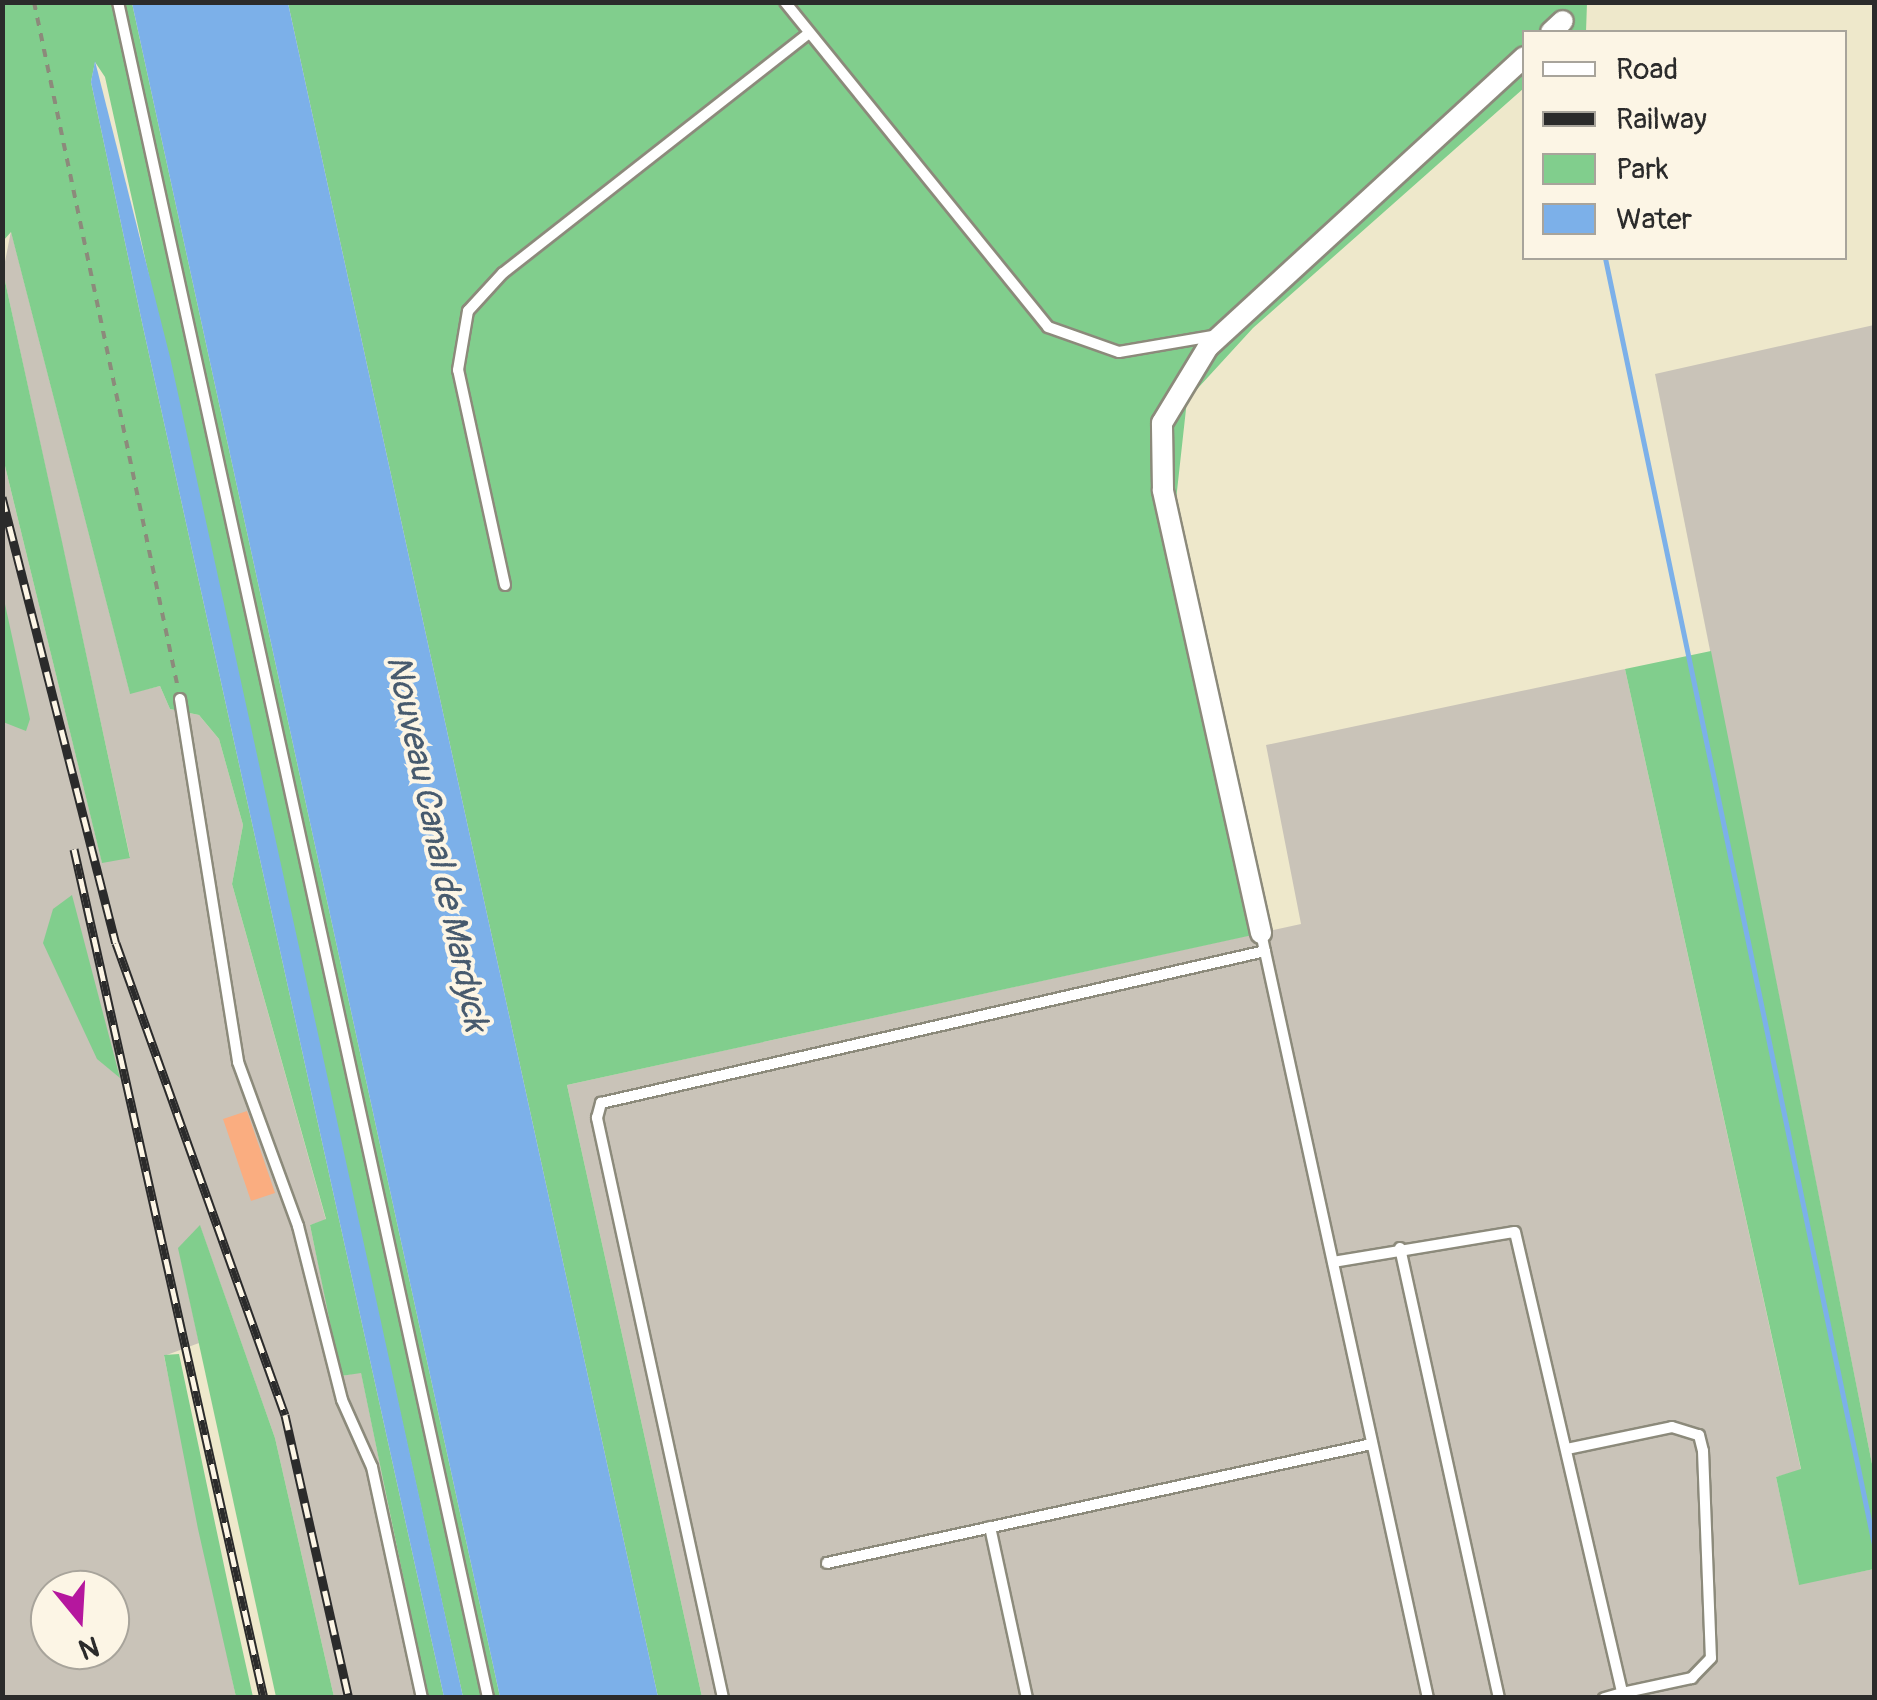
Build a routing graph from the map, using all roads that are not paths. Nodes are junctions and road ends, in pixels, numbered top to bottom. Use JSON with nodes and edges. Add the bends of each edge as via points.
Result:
{"nodes":[{"id":1,"x":118,"y":2,"type":"edge"},
{"id":2,"x":785,"y":2,"type":"edge"},
{"id":3,"x":809,"y":33,"type":"junction"},
{"id":4,"x":1522,"y":59,"type":"edge"},
{"id":5,"x":1224,"y":332,"type":"junction"},
{"id":6,"x":506,"y":585,"type":"dead end"},
{"id":7,"x":180,"y":699,"type":"road end"},
{"id":8,"x":1263,"y":942,"type":"junction"},
{"id":9,"x":1400,"y":1248,"type":"junction"},
{"id":10,"x":1332,"y":1262,"type":"junction"},
{"id":11,"x":1372,"y":1444,"type":"junction"},
{"id":12,"x":1567,"y":1450,"type":"junction"},
{"id":13,"x":990,"y":1527,"type":"junction"},
{"id":14,"x":827,"y":1563,"type":"dead end"},
{"id":15,"x":1622,"y":1694,"type":"junction"},
{"id":16,"x":422,"y":1698,"type":"edge"},
{"id":17,"x":488,"y":1698,"type":"edge"},
{"id":18,"x":723,"y":1698,"type":"edge"},
{"id":19,"x":1027,"y":1698,"type":"edge"},
{"id":20,"x":1428,"y":1698,"type":"edge"},
{"id":21,"x":1499,"y":1698,"type":"edge"},
{"id":22,"x":1604,"y":1698,"type":"edge"}],
"edges":[{"from":1,"to":17,"type":"lane"},
{"from":2,"to":3,"type":"lane"},
{"from":3,"to":5,"type":"lane","via":[[1048,327],[1089,346],[1136,352]]},
{"from":3,"to":6,"type":"lane","via":[[503,272],[468,310],[458,370]]},
{"from":4,"to":5,"type":"street"},
{"from":5,"to":8,"type":"street","via":[[1172,396],[1159,453]]},
{"from":7,"to":16,"type":"lane","via":[[238,1062],[298,1226],[342,1400],[372,1467]]},
{"from":8,"to":10,"type":"lane"},
{"from":8,"to":18,"type":"lane","via":[[601,1104],[596,1118]]},
{"from":9,"to":10,"type":"lane"},
{"from":9,"to":12,"type":"lane","via":[[1515,1232]]},
{"from":9,"to":21,"type":"lane"},
{"from":10,"to":11,"type":"lane"},
{"from":11,"to":13,"type":"lane"},
{"from":11,"to":20,"type":"lane"},
{"from":12,"to":15,"type":"lane"},
{"from":12,"to":15,"type":"lane","via":[[1672,1427],[1698,1434],[1703,1451],[1710,1658],[1692,1678]]},
{"from":13,"to":14,"type":"lane"},
{"from":13,"to":19,"type":"lane"},
{"from":15,"to":22,"type":"lane"}]}
